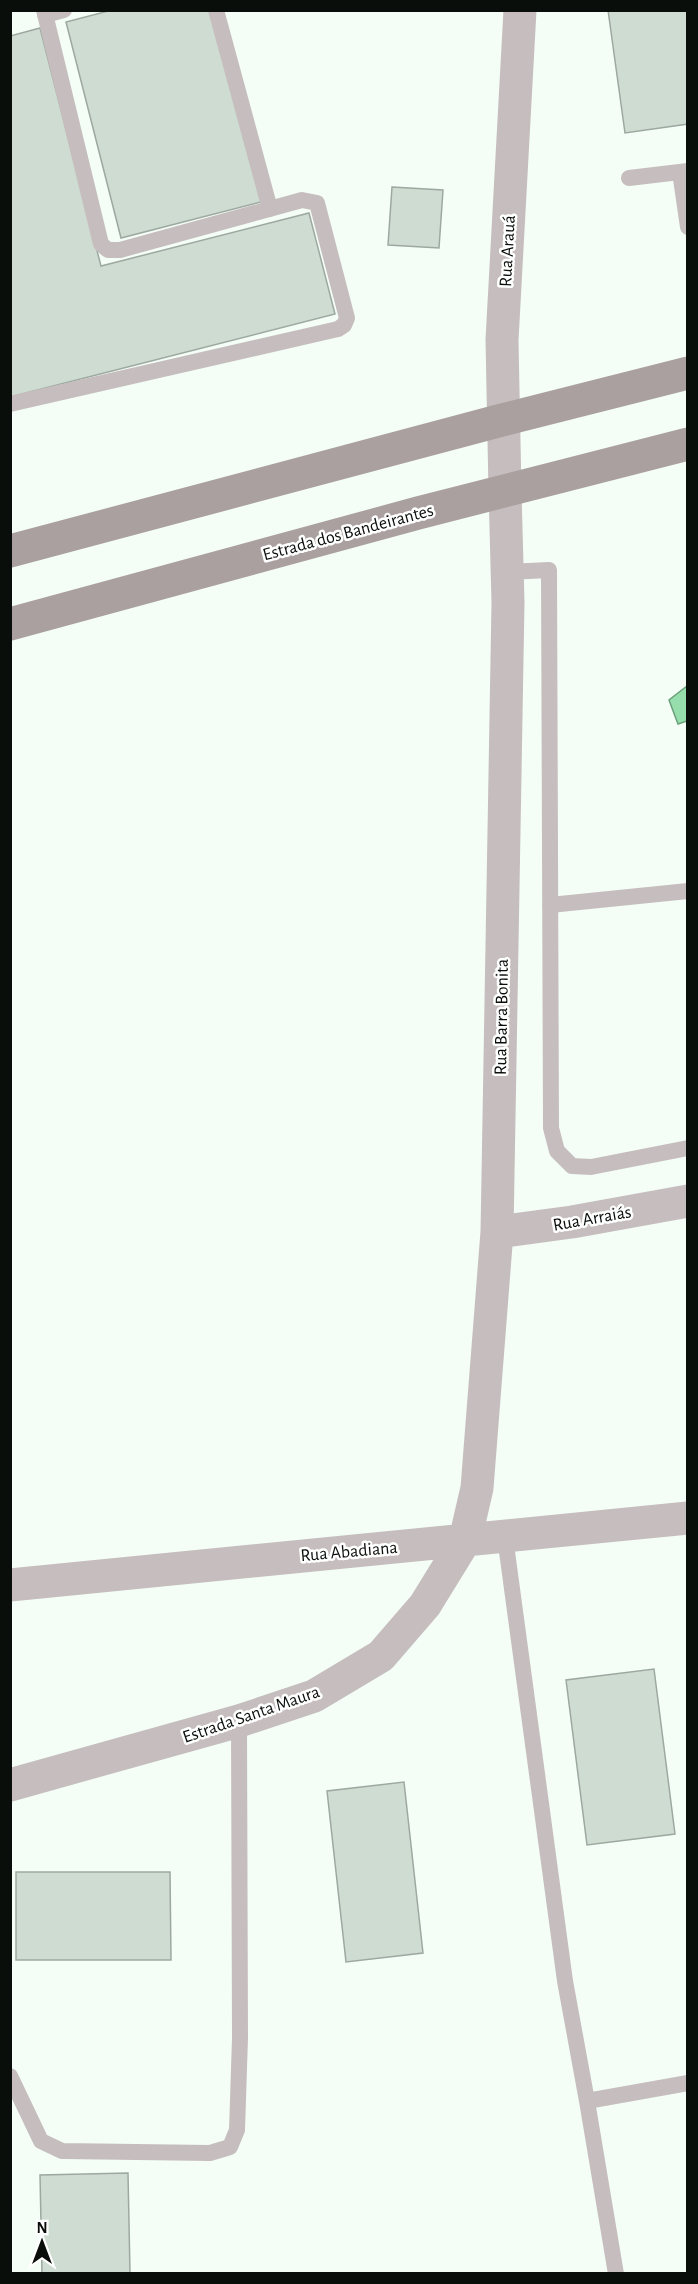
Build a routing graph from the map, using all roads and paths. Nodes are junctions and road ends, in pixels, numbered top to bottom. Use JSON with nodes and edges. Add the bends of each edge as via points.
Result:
{"nodes":[{"id":1,"x":64,"y":10,"type":"edge"},
{"id":2,"x":216,"y":10,"type":"edge"},
{"id":3,"x":520,"y":10,"type":"edge"},
{"id":4,"x":44,"y":13,"type":"edge"},
{"id":5,"x":684,"y":171,"type":"edge"},
{"id":6,"x":629,"y":178,"type":"dead end"},
{"id":7,"x":270,"y":208,"type":"junction"},
{"id":8,"x":687,"y":227,"type":"edge"},
{"id":9,"x":687,"y":373,"type":"edge"},
{"id":10,"x":10,"y":404,"type":"edge"},
{"id":11,"x":502,"y":420,"type":"junction"},
{"id":12,"x":687,"y":444,"type":"edge"},
{"id":13,"x":505,"y":491,"type":"junction"},
{"id":14,"x":10,"y":551,"type":"edge"},
{"id":15,"x":508,"y":572,"type":"junction"},
{"id":16,"x":10,"y":624,"type":"edge"},
{"id":17,"x":687,"y":891,"type":"edge"},
{"id":18,"x":550,"y":905,"type":"junction"},
{"id":19,"x":687,"y":1148,"type":"edge"},
{"id":20,"x":687,"y":1201,"type":"edge"},
{"id":21,"x":497,"y":1232,"type":"junction"},
{"id":22,"x":687,"y":1518,"type":"edge"},
{"id":23,"x":505,"y":1537,"type":"junction"},
{"id":24,"x":465,"y":1540,"type":"junction"},
{"id":25,"x":10,"y":1585,"type":"edge"},
{"id":26,"x":239,"y":1722,"type":"junction"},
{"id":27,"x":10,"y":1785,"type":"edge"},
{"id":28,"x":10,"y":2076,"type":"edge"},
{"id":29,"x":687,"y":2083,"type":"edge"},
{"id":30,"x":587,"y":2101,"type":"junction"},
{"id":31,"x":616,"y":2274,"type":"edge"}],
"edges":[{"from":1,"to":4,"type":"lane"},
{"from":2,"to":7,"type":"lane"},
{"from":3,"to":11,"type":"street","name":"Rua Arauá","via":[[502,340]]},
{"from":4,"to":7,"type":"lane","via":[[100,244],[108,250],[120,250]]},
{"from":5,"to":6,"type":"lane"},
{"from":5,"to":8,"type":"lane"},
{"from":7,"to":10,"type":"lane","via":[[302,200],[317,203],[347,318],[344,325]]},
{"from":9,"to":11,"type":"main road"},
{"from":11,"to":13,"type":"street","name":"Rua Arauá"},
{"from":11,"to":14,"type":"main road"},
{"from":12,"to":13,"type":"main road","name":"Estrada dos Bandeirantes"},
{"from":13,"to":15,"type":"street","name":"Rua Barra Bonita"},
{"from":13,"to":16,"type":"main road","name":"Estrada dos Bandeirantes"},
{"from":15,"to":18,"type":"lane","via":[[549,570]]},
{"from":15,"to":21,"type":"street","name":"Rua Barra Bonita"},
{"from":17,"to":18,"type":"lane"},
{"from":18,"to":19,"type":"lane","via":[[551,1128],[557,1152],[572,1166],[591,1167]]},
{"from":20,"to":21,"type":"street","name":"Rua Arraiás"},
{"from":21,"to":24,"type":"street","name":"Rua Barra Bonita","via":[[478,1476]]},
{"from":22,"to":23,"type":"street","name":"Rua Abadiana"},
{"from":23,"to":24,"type":"street","name":"Rua Abadiana"},
{"from":23,"to":30,"type":"lane","via":[[565,1981]]},
{"from":24,"to":25,"type":"street","name":"Rua Abadiana"},
{"from":24,"to":26,"type":"street","name":"Estrada Santa Maura","via":[[425,1605],[381,1656],[314,1696]]},
{"from":26,"to":27,"type":"street","name":"Estrada Santa Maura"},
{"from":26,"to":28,"type":"lane","via":[[240,2038],[237,2130],[231,2147],[210,2153],[62,2151],[41,2141]]},
{"from":29,"to":30,"type":"lane"},
{"from":30,"to":31,"type":"lane"}]}
